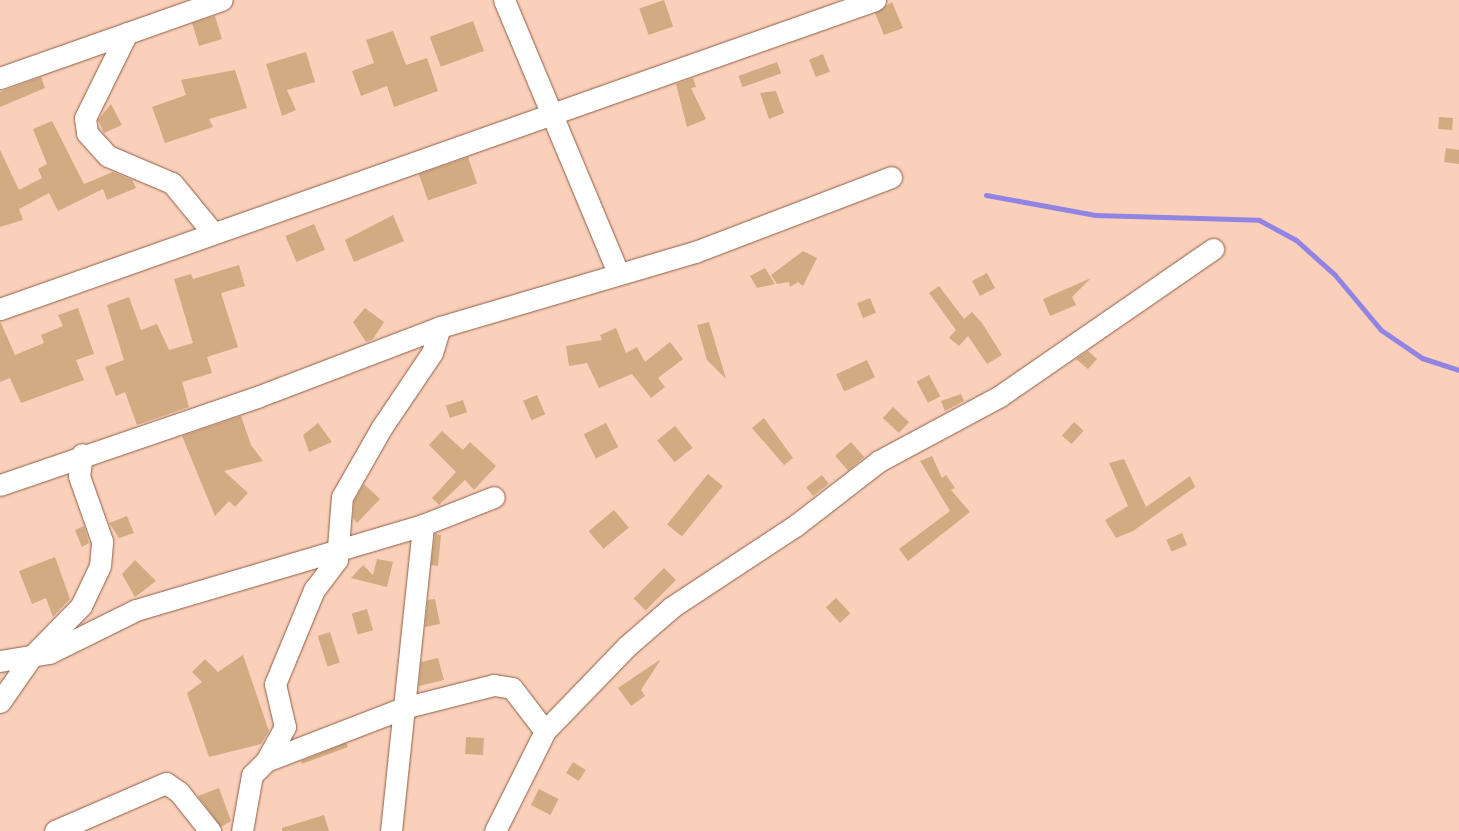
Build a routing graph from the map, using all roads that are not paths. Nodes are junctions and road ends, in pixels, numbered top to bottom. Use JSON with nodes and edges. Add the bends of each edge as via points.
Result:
{"nodes":[{"id":1,"x":222,"y":0,"type":"edge"},
{"id":2,"x":504,"y":0,"type":"edge"},
{"id":3,"x":875,"y":0,"type":"edge"},
{"id":4,"x":127,"y":33,"type":"junction"},
{"id":5,"x":0,"y":78,"type":"edge"},
{"id":6,"x":550,"y":113,"type":"junction"},
{"id":7,"x":891,"y":176,"type":"dead end"},
{"id":8,"x":213,"y":233,"type":"junction"},
{"id":9,"x":1214,"y":249,"type":"dead end"},
{"id":10,"x":618,"y":272,"type":"junction"},
{"id":11,"x":0,"y":309,"type":"edge"},
{"id":12,"x":440,"y":327,"type":"junction"},
{"id":13,"x":82,"y":454,"type":"junction"},
{"id":14,"x":0,"y":485,"type":"edge"},
{"id":15,"x":494,"y":497,"type":"dead end"},
{"id":16,"x":423,"y":525,"type":"junction"},
{"id":17,"x":339,"y":548,"type":"junction"},
{"id":18,"x":32,"y":656,"type":"junction"},
{"id":19,"x":0,"y":662,"type":"edge"},
{"id":20,"x":0,"y":702,"type":"edge"},
{"id":21,"x":403,"y":708,"type":"junction"},
{"id":22,"x":545,"y":731,"type":"junction"},
{"id":23,"x":266,"y":761,"type":"junction"},
{"id":24,"x":55,"y":831,"type":"edge"},
{"id":25,"x":210,"y":831,"type":"edge"},
{"id":26,"x":242,"y":831,"type":"edge"},
{"id":27,"x":391,"y":831,"type":"edge"},
{"id":28,"x":495,"y":831,"type":"edge"}],
"edges":[{"from":1,"to":4,"type":"street"},
{"from":2,"to":6,"type":"street"},
{"from":3,"to":6,"type":"street"},
{"from":4,"to":5,"type":"street"},
{"from":4,"to":8,"type":"street","via":[[86,118],[87,133],[108,156],[172,183]]},
{"from":6,"to":8,"type":"street"},
{"from":6,"to":10,"type":"street"},
{"from":7,"to":10,"type":"street","via":[[695,252]]},
{"from":8,"to":11,"type":"street"},
{"from":9,"to":22,"type":"street","via":[[1000,396],[879,461],[795,526],[720,572],[626,647]]},
{"from":10,"to":12,"type":"street"},
{"from":12,"to":13,"type":"street","via":[[257,396]]},
{"from":12,"to":17,"type":"street","via":[[432,353],[382,427],[342,497]]},
{"from":13,"to":14,"type":"street"},
{"from":13,"to":18,"type":"street","via":[[79,476],[102,541],[100,566],[81,606]]},
{"from":15,"to":16,"type":"street"},
{"from":16,"to":17,"type":"street"},
{"from":16,"to":21,"type":"street"},
{"from":17,"to":18,"type":"street","via":[[136,610],[49,653]]},
{"from":17,"to":23,"type":"street","via":[[337,560],[314,590],[274,684],[285,727]]},
{"from":18,"to":19,"type":"street"},
{"from":18,"to":20,"type":"street"},
{"from":21,"to":22,"type":"street","via":[[503,684],[512,688]]},
{"from":21,"to":23,"type":"street"},
{"from":21,"to":27,"type":"street"},
{"from":22,"to":28,"type":"street"},
{"from":23,"to":26,"type":"street","via":[[252,775]]},
{"from":24,"to":25,"type":"street","via":[[166,783],[180,792]]}]}
